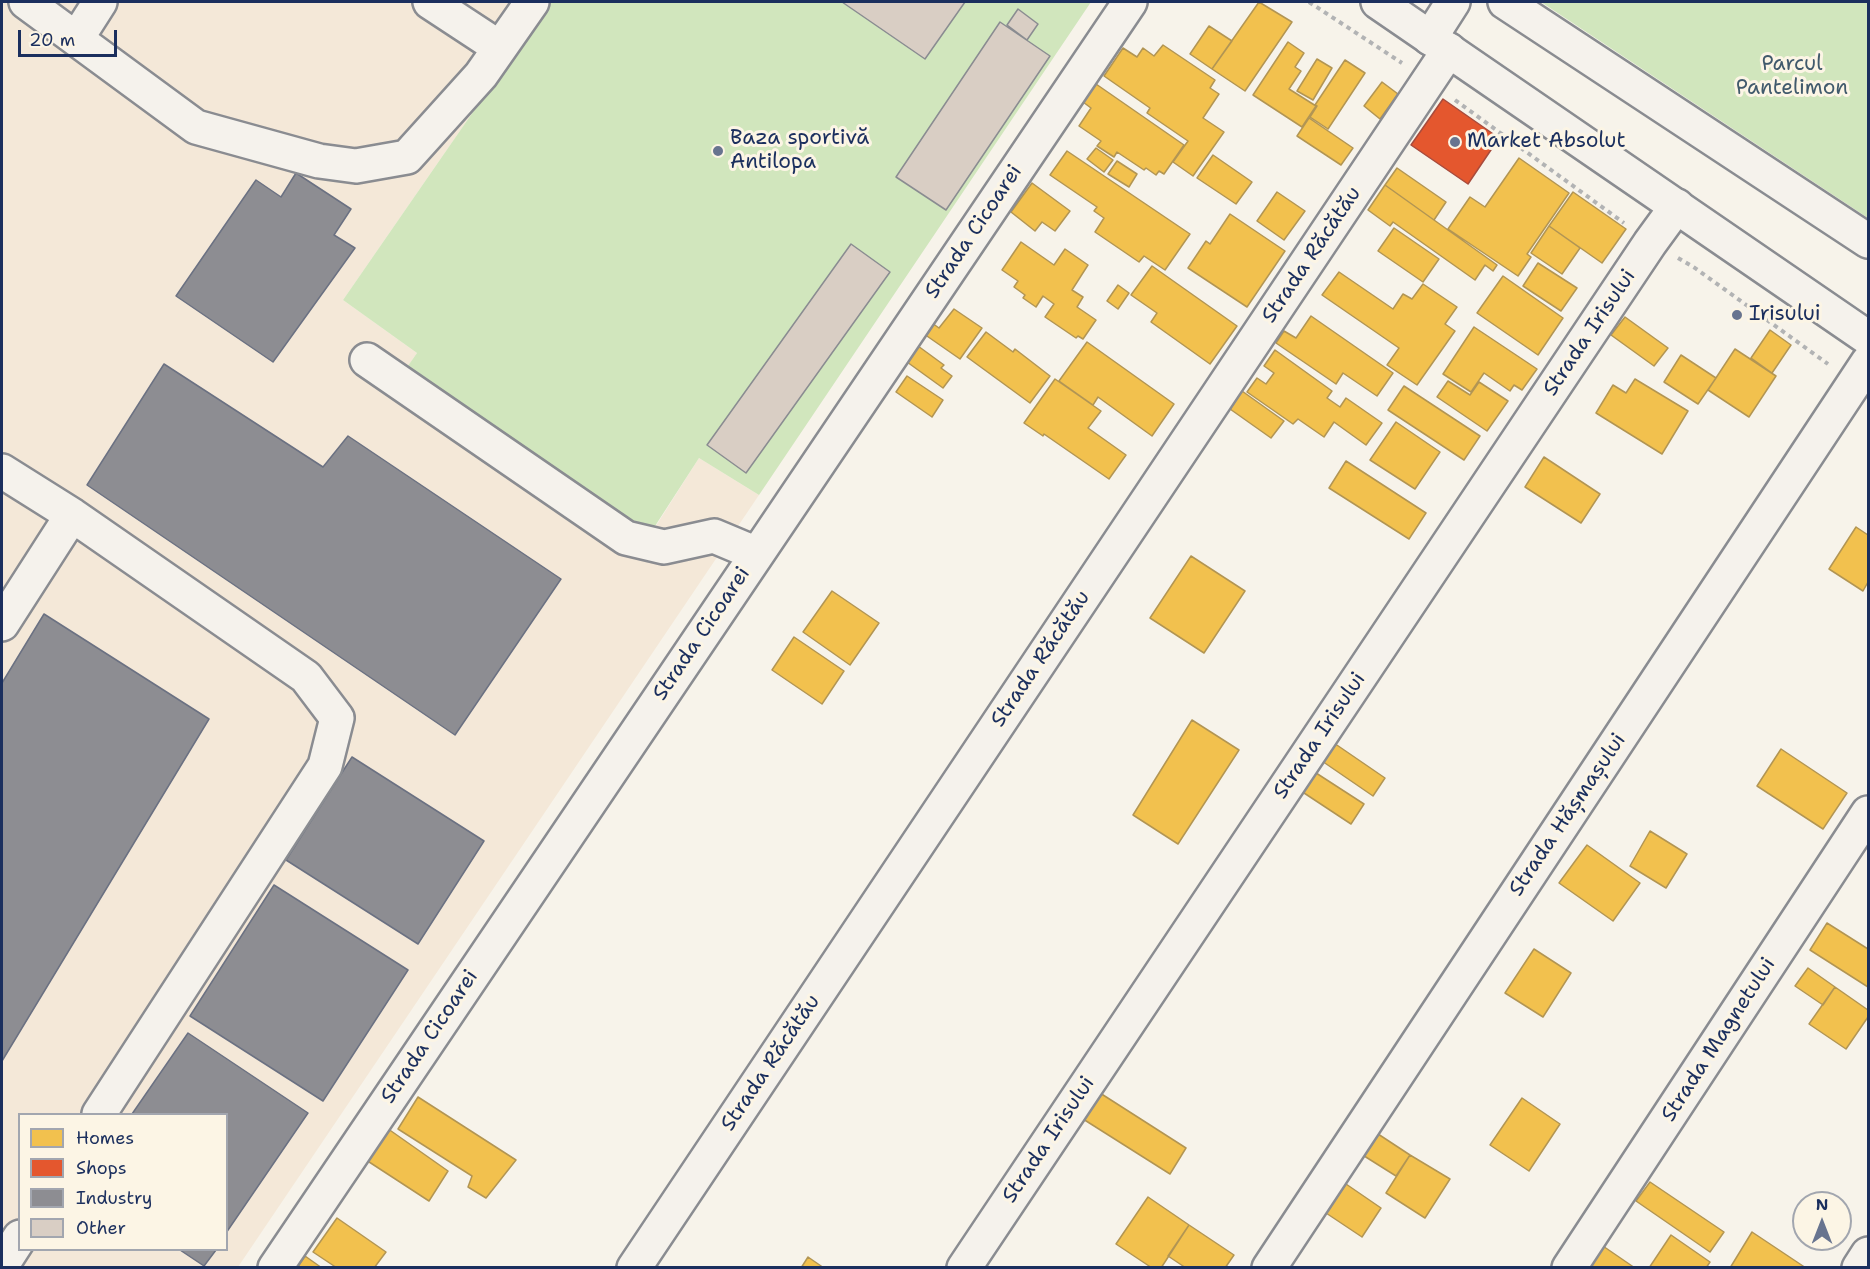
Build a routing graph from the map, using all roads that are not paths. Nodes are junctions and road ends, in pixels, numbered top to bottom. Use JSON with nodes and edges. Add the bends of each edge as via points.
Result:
{"nodes":[{"id":1,"x":27,"y":2,"type":"edge"},
{"id":2,"x":100,"y":2,"type":"edge"},
{"id":3,"x":430,"y":2,"type":"edge"},
{"id":4,"x":532,"y":2,"type":"edge"},
{"id":5,"x":1130,"y":2,"type":"edge"},
{"id":6,"x":1378,"y":2,"type":"edge"},
{"id":7,"x":1453,"y":2,"type":"edge"},
{"id":8,"x":1505,"y":2,"type":"edge"},
{"id":9,"x":76,"y":38,"type":"junction"},
{"id":10,"x":1439,"y":44,"type":"junction"},
{"id":11,"x":500,"y":48,"type":"junction"},
{"id":12,"x":1677,"y":206,"type":"junction"},
{"id":13,"x":1869,"y":241,"type":"edge"},
{"id":14,"x":1869,"y":338,"type":"edge"},
{"id":15,"x":367,"y":360,"type":"dead end"},
{"id":16,"x":1861,"y":373,"type":"edge"},
{"id":17,"x":2,"y":471,"type":"edge"},
{"id":18,"x":72,"y":515,"type":"junction"},
{"id":19,"x":757,"y":554,"type":"junction"},
{"id":20,"x":2,"y":624,"type":"edge"},
{"id":21,"x":1869,"y":813,"type":"edge"},
{"id":22,"x":100,"y":1113,"type":"edge"},
{"id":23,"x":18,"y":1240,"type":"edge"},
{"id":24,"x":1869,"y":1254,"type":"edge"},
{"id":25,"x":2,"y":1264,"type":"edge"},
{"id":26,"x":275,"y":1268,"type":"edge"},
{"id":27,"x":634,"y":1268,"type":"edge"},
{"id":28,"x":964,"y":1268,"type":"edge"},
{"id":29,"x":1269,"y":1268,"type":"edge"},
{"id":30,"x":1569,"y":1268,"type":"edge"},
{"id":31,"x":1859,"y":1268,"type":"edge"}],
"edges":[{"from":1,"to":9,"type":"street"},
{"from":2,"to":9,"type":"street"},
{"from":3,"to":11,"type":"street"},
{"from":4,"to":11,"type":"street"},
{"from":5,"to":19,"type":"street","name":"Strada Cicoarei"},
{"from":6,"to":10,"type":"street"},
{"from":7,"to":10,"type":"street","name":"Strada Răcătău"},
{"from":8,"to":13,"type":"street"},
{"from":9,"to":11,"type":"street","via":[[196,127],[356,166],[407,157],[481,75]]},
{"from":10,"to":12,"type":"street"},
{"from":10,"to":27,"type":"street","name":"Strada Răcătău","via":[[1428,80]]},
{"from":12,"to":14,"type":"street"},
{"from":12,"to":28,"type":"street","name":"Strada Irisului"},
{"from":15,"to":19,"type":"street","via":[[626,538],[664,547],[714,536]]},
{"from":16,"to":29,"type":"street","name":"Strada Hășmașului"},
{"from":17,"to":18,"type":"street"},
{"from":18,"to":20,"type":"street"},
{"from":18,"to":22,"type":"street","via":[[306,677],[337,718],[325,766]]},
{"from":19,"to":26,"type":"street","name":"Strada Cicoarei"},
{"from":21,"to":30,"type":"street","name":"Strada Magnetului"},
{"from":23,"to":25,"type":"street"},
{"from":24,"to":31,"type":"street"}]}
